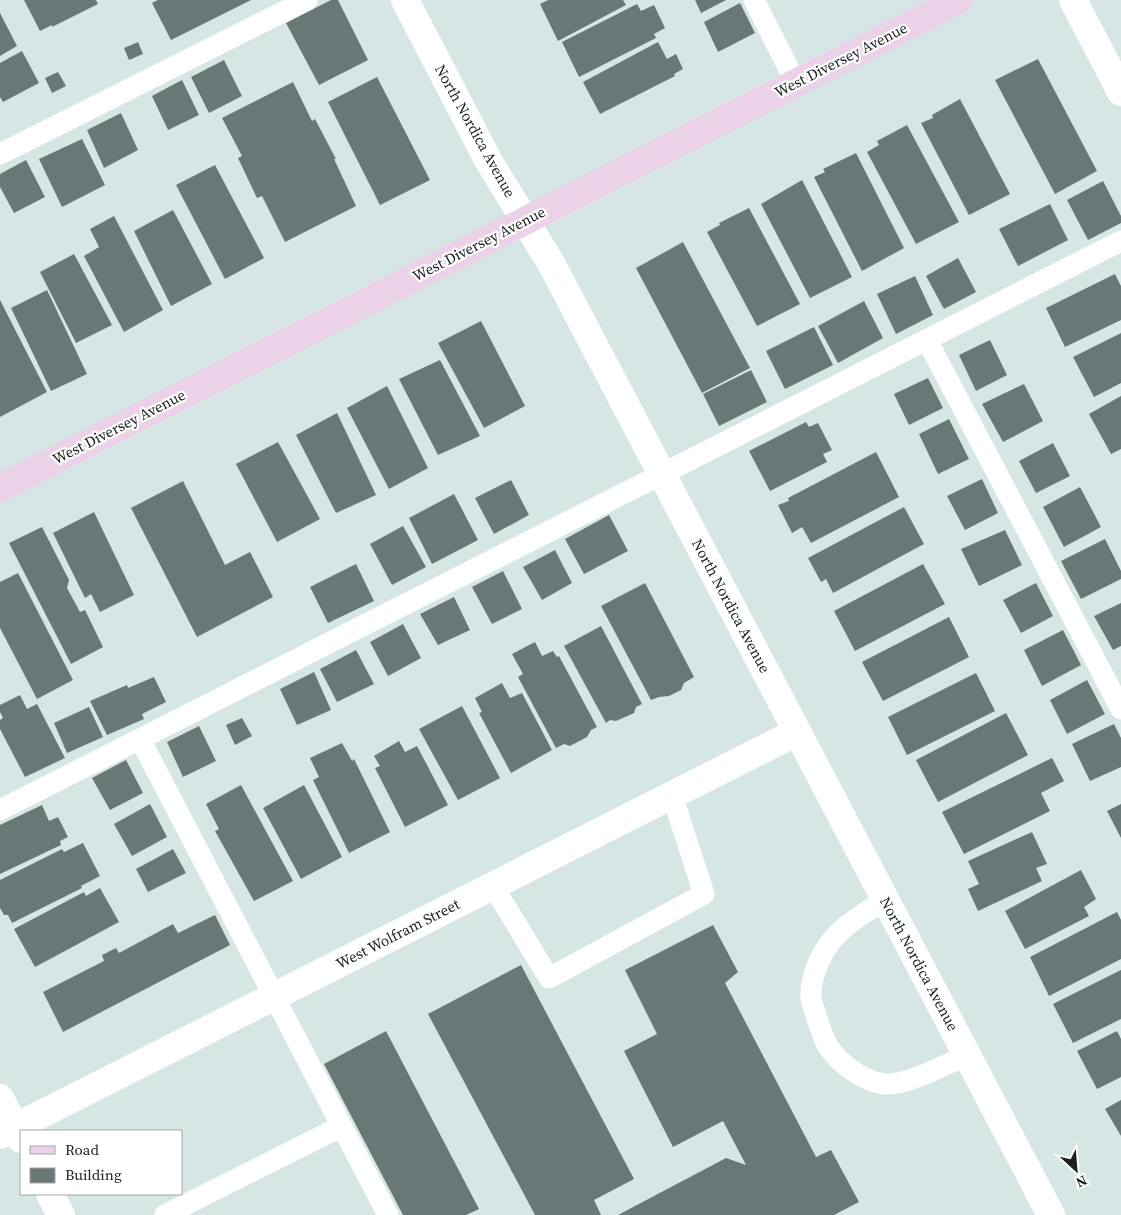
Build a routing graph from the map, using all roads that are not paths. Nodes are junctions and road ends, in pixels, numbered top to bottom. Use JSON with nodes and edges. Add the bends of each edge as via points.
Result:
{"nodes":[{"id":1,"x":307,"y":0,"type":"edge"},
{"id":2,"x":405,"y":0,"type":"edge"},
{"id":3,"x":754,"y":0,"type":"edge"},
{"id":4,"x":959,"y":0,"type":"edge"},
{"id":5,"x":1073,"y":0,"type":"edge"},
{"id":6,"x":796,"y":82,"type":"junction"},
{"id":7,"x":1121,"y":92,"type":"edge"},
{"id":8,"x":1,"y":151,"type":"edge"},
{"id":9,"x":525,"y":221,"type":"junction"},
{"id":10,"x":1121,"y":241,"type":"edge"},
{"id":11,"x":927,"y":340,"type":"junction"},
{"id":12,"x":662,"y":474,"type":"junction"},
{"id":13,"x":0,"y":488,"type":"edge"},
{"id":14,"x":1121,"y":709,"type":"edge"},
{"id":15,"x":797,"y":732,"type":"junction"},
{"id":16,"x":140,"y":739,"type":"junction"},
{"id":17,"x":672,"y":795,"type":"junction"},
{"id":18,"x":0,"y":810,"type":"edge"},
{"id":19,"x":493,"y":886,"type":"junction"},
{"id":20,"x":885,"y":900,"type":"junction"},
{"id":21,"x":274,"y":996,"type":"junction"},
{"id":22,"x":967,"y":1055,"type":"junction"},
{"id":23,"x":0,"y":1098,"type":"edge"},
{"id":24,"x":342,"y":1126,"type":"junction"},
{"id":25,"x":12,"y":1134,"type":"edge"},
{"id":26,"x":51,"y":1195,"type":"edge"},
{"id":27,"x":61,"y":1215,"type":"edge"},
{"id":28,"x":165,"y":1215,"type":"edge"},
{"id":29,"x":388,"y":1215,"type":"edge"},
{"id":30,"x":1051,"y":1215,"type":"edge"}],
"edges":[{"from":1,"to":8,"type":"lane"},
{"from":2,"to":9,"type":"street","name":"North Nordica Avenue","via":[[488,160]]},
{"from":3,"to":6,"type":"lane"},
{"from":4,"to":6,"type":"main road","name":"West Diversey Avenue"},
{"from":5,"to":7,"type":"street"},
{"from":6,"to":9,"type":"main road","name":"West Diversey Avenue"},
{"from":9,"to":12,"type":"street","name":"North Nordica Avenue","via":[[552,265]]},
{"from":9,"to":13,"type":"main road","name":"West Diversey Avenue"},
{"from":10,"to":11,"type":"lane"},
{"from":11,"to":12,"type":"lane"},
{"from":11,"to":14,"type":"lane"},
{"from":12,"to":15,"type":"street","name":"North Nordica Avenue"},
{"from":12,"to":16,"type":"lane"},
{"from":15,"to":17,"type":"street","name":"West Wolfram Street"},
{"from":15,"to":20,"type":"street","name":"North Nordica Avenue"},
{"from":16,"to":18,"type":"lane"},
{"from":16,"to":21,"type":"lane"},
{"from":17,"to":19,"type":"street","name":"West Wolfram Street"},
{"from":17,"to":19,"type":"lane","via":[[704,894],[549,978]]},
{"from":19,"to":21,"type":"street","name":"West Wolfram Street"},
{"from":20,"to":22,"type":"street","name":"North Nordica Avenue"},
{"from":20,"to":22,"type":"lane","via":[[836,934],[824,952],[813,979],[811,998],[826,1042],[844,1064],[866,1079],[886,1084],[932,1071]]},
{"from":21,"to":24,"type":"lane"},
{"from":21,"to":25,"type":"street","name":"West Wolfram Street"},
{"from":22,"to":30,"type":"street","name":"North Nordica Avenue"},
{"from":23,"to":25,"type":"street"},
{"from":24,"to":28,"type":"lane"},
{"from":24,"to":29,"type":"lane"},
{"from":26,"to":27,"type":"street"}]}
